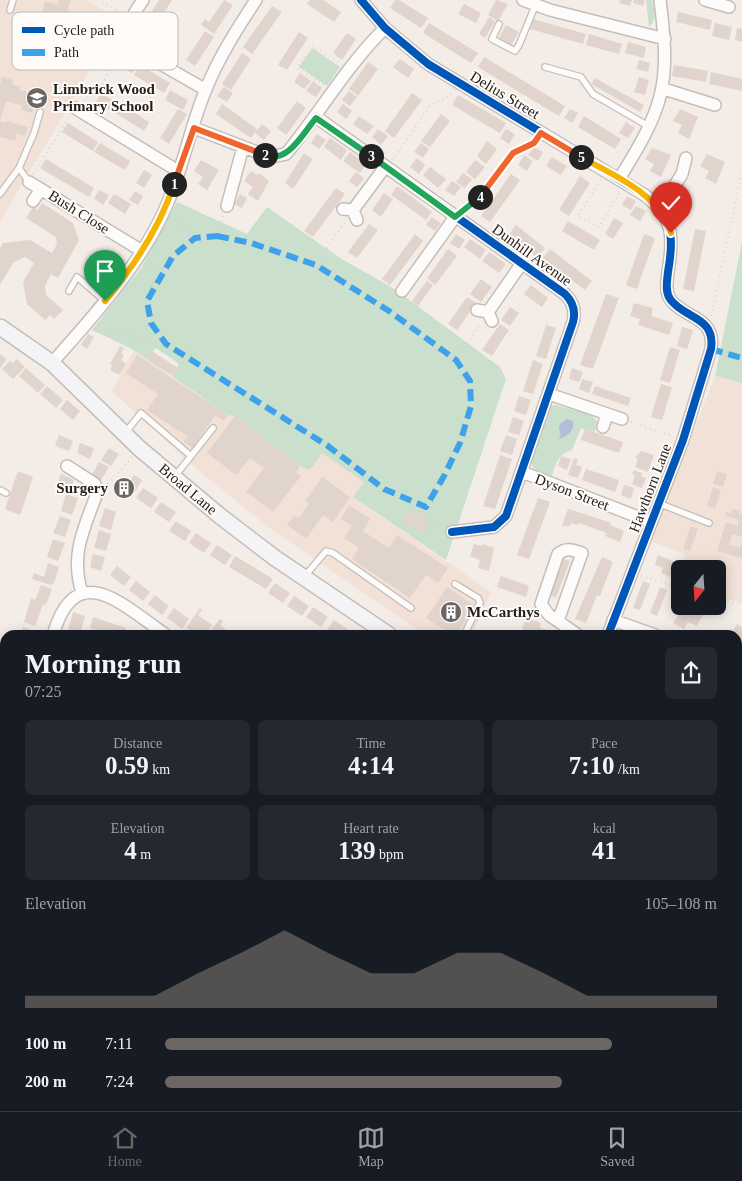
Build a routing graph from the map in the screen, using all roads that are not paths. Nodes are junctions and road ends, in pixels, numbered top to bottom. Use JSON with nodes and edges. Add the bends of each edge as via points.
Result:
{"nodes":[{"id":1,"x":13,"y":0,"type":"edge"},
{"id":2,"x":143,"y":0,"type":"edge"},
{"id":3,"x":256,"y":0,"type":"edge"},
{"id":4,"x":362,"y":0,"type":"edge"},
{"id":5,"x":522,"y":0,"type":"edge"},
{"id":6,"x":660,"y":0,"type":"edge"},
{"id":7,"x":705,"y":0,"type":"edge"},
{"id":8,"x":534,"y":6,"type":"junction"},
{"id":9,"x":729,"y":7,"type":"dead end"},
{"id":10,"x":10,"y":10,"type":"dead end"},
{"id":11,"x":136,"y":12,"type":"edge"},
{"id":12,"x":499,"y":24,"type":"dead end"},
{"id":13,"x":385,"y":28,"type":"junction"},
{"id":14,"x":665,"y":39,"type":"junction"},
{"id":15,"x":545,"y":67,"type":"dead end"},
{"id":16,"x":172,"y":70,"type":"edge"},
{"id":17,"x":664,"y":89,"type":"junction"},
{"id":18,"x":206,"y":90,"type":"junction"},
{"id":19,"x":715,"y":105,"type":"dead end"},
{"id":20,"x":74,"y":108,"type":"dead end"},
{"id":21,"x":40,"y":112,"type":"dead end"},
{"id":22,"x":316,"y":118,"type":"junction"},
{"id":23,"x":650,"y":127,"type":"junction"},
{"id":24,"x":194,"y":128,"type":"junction"},
{"id":25,"x":243,"y":146,"type":"junction"},
{"id":26,"x":686,"y":158,"type":"dead end"},
{"id":27,"x":385,"y":167,"type":"junction"},
{"id":28,"x":19,"y":168,"type":"junction"},
{"id":29,"x":178,"y":171,"type":"junction"},
{"id":30,"x":29,"y":182,"type":"joint"},
{"id":31,"x":623,"y":182,"type":"junction"},
{"id":32,"x":41,"y":189,"type":"junction"},
{"id":33,"x":0,"y":194,"type":"edge"},
{"id":34,"x":33,"y":201,"type":"dead end"},
{"id":35,"x":227,"y":206,"type":"road end"},
{"id":36,"x":660,"y":208,"type":"junction"},
{"id":37,"x":351,"y":213,"type":"road end"},
{"id":38,"x":455,"y":217,"type":"junction"},
{"id":39,"x":142,"y":251,"type":"junction"},
{"id":40,"x":522,"y":264,"type":"junction"},
{"id":41,"x":69,"y":291,"type":"dead end"},
{"id":42,"x":402,"y":291,"type":"road end"},
{"id":43,"x":105,"y":301,"type":"junction"},
{"id":44,"x":486,"y":314,"type":"road end"},
{"id":45,"x":0,"y":327,"type":"edge"},
{"id":46,"x":52,"y":363,"type":"junction"},
{"id":47,"x":549,"y":394,"type":"junction"},
{"id":48,"x":607,"y":414,"type":"junction"},
{"id":49,"x":622,"y":419,"type":"road end"},
{"id":50,"x":603,"y":427,"type":"dead end"},
{"id":51,"x":213,"y":428,"type":"dead end"},
{"id":52,"x":124,"y":434,"type":"junction"},
{"id":53,"x":191,"y":456,"type":"junction"},
{"id":54,"x":67,"y":466,"type":"dead end"},
{"id":55,"x":522,"y":472,"type":"junction"},
{"id":56,"x":173,"y":477,"type":"junction"},
{"id":57,"x":658,"y":503,"type":"junction"},
{"id":58,"x":651,"y":522,"type":"junction"},
{"id":59,"x":709,"y":523,"type":"dead end"},
{"id":60,"x":452,"y":532,"type":"road end"},
{"id":61,"x":304,"y":577,"type":"junction"},
{"id":62,"x":455,"y":584,"type":"dead end"},
{"id":63,"x":82,"y":593,"type":"junction"},
{"id":64,"x":411,"y":608,"type":"dead end"},
{"id":65,"x":613,"y":620,"type":"junction"},
{"id":66,"x":558,"y":621,"type":"junction"},
{"id":67,"x":54,"y":630,"type":"edge"},
{"id":68,"x":159,"y":630,"type":"edge"},
{"id":69,"x":382,"y":630,"type":"edge"},
{"id":70,"x":466,"y":630,"type":"edge"},
{"id":71,"x":571,"y":630,"type":"edge"},
{"id":72,"x":610,"y":630,"type":"edge"},
{"id":73,"x":641,"y":630,"type":"edge"}],
"edges":[{"from":1,"to":10,"type":"lane"},
{"from":2,"to":11,"type":"street"},
{"from":3,"to":18,"type":"street","via":[[228,44]]},
{"from":4,"to":13,"type":"street","name":"Delius Street"},
{"from":5,"to":8,"type":"street"},
{"from":6,"to":14,"type":"street"},
{"from":7,"to":9,"type":"street"},
{"from":8,"to":12,"type":"lane","via":[[515,51],[492,39]]},
{"from":8,"to":14,"type":"street"},
{"from":13,"to":22,"type":"street"},
{"from":13,"to":31,"type":"street","name":"Delius Street","via":[[428,64]]},
{"from":14,"to":17,"type":"street"},
{"from":15,"to":23,"type":"lane","via":[[581,77],[593,94]]},
{"from":16,"to":18,"type":"street"},
{"from":17,"to":19,"type":"street"},
{"from":17,"to":23,"type":"street"},
{"from":18,"to":24,"type":"street"},
{"from":20,"to":29,"type":"street"},
{"from":21,"to":28,"type":"lane"},
{"from":22,"to":25,"type":"street","via":[[281,157],[270,157]]},
{"from":22,"to":27,"type":"street","name":"Dunhill Avenue"},
{"from":23,"to":31,"type":"street"},
{"from":24,"to":25,"type":"street"},
{"from":24,"to":29,"type":"street"},
{"from":25,"to":35,"type":"street"},
{"from":26,"to":36,"type":"street","via":[[682,174]]},
{"from":27,"to":37,"type":"street"},
{"from":27,"to":38,"type":"street","name":"Dunhill Avenue"},
{"from":28,"to":30,"type":"lane"},
{"from":28,"to":33,"type":"lane"},
{"from":29,"to":39,"type":"street","via":[[162,214]]},
{"from":30,"to":32,"type":"street","name":"Bush Close"},
{"from":31,"to":36,"type":"street","name":"Delius Street"},
{"from":32,"to":34,"type":"street","name":"Bush Close"},
{"from":32,"to":39,"type":"street","name":"Bush Close"},
{"from":36,"to":57,"type":"street","name":"Hawthorn Lane","via":[[668,221],[672,242],[666,283],[668,295],[708,328],[712,339],[683,440]]},
{"from":38,"to":40,"type":"street","name":"Dunhill Avenue"},
{"from":38,"to":42,"type":"street"},
{"from":39,"to":43,"type":"street"},
{"from":40,"to":44,"type":"street","name":"Dunhill Avenue"},
{"from":40,"to":47,"type":"street","name":"Dunhill Avenue","via":[[565,294],[574,309],[573,322]]},
{"from":41,"to":43,"type":"lane","via":[[77,277]]},
{"from":43,"to":46,"type":"street"},
{"from":45,"to":46,"type":"street","name":"Broad Lane"},
{"from":46,"to":52,"type":"street","name":"Broad Lane"},
{"from":47,"to":48,"type":"street"},
{"from":47,"to":55,"type":"street","name":"Dunhill Avenue"},
{"from":48,"to":49,"type":"street"},
{"from":48,"to":50,"type":"street"},
{"from":51,"to":53,"type":"lane"},
{"from":52,"to":53,"type":"lane","via":[[141,413]]},
{"from":52,"to":56,"type":"street","name":"Broad Lane"},
{"from":53,"to":56,"type":"lane"},
{"from":54,"to":63,"type":"street","via":[[95,484],[97,493],[76,552],[77,577]]},
{"from":55,"to":58,"type":"street","name":"Dyson Street"},
{"from":55,"to":60,"type":"street","name":"Dunhill Avenue","via":[[506,516],[500,523],[494,527]]},
{"from":56,"to":61,"type":"street","name":"Broad Lane"},
{"from":57,"to":58,"type":"street","name":"Hawthorn Lane"},
{"from":57,"to":59,"type":"lane"},
{"from":58,"to":65,"type":"street","name":"Hawthorn Lane"},
{"from":61,"to":64,"type":"lane","via":[[326,551],[334,553]]},
{"from":61,"to":69,"type":"street","name":"Broad Lane"},
{"from":62,"to":70,"type":"lane","via":[[478,598],[480,603]]},
{"from":63,"to":67,"type":"street","via":[[61,610]]},
{"from":63,"to":68,"type":"street","via":[[110,596]]},
{"from":65,"to":72,"type":"street","name":"Hawthorn Lane"},
{"from":65,"to":73,"type":"street"},
{"from":66,"to":66,"type":"street","via":[[544,610],[542,598],[558,554],[573,550],[582,553]]},
{"from":66,"to":71,"type":"street"}]}
